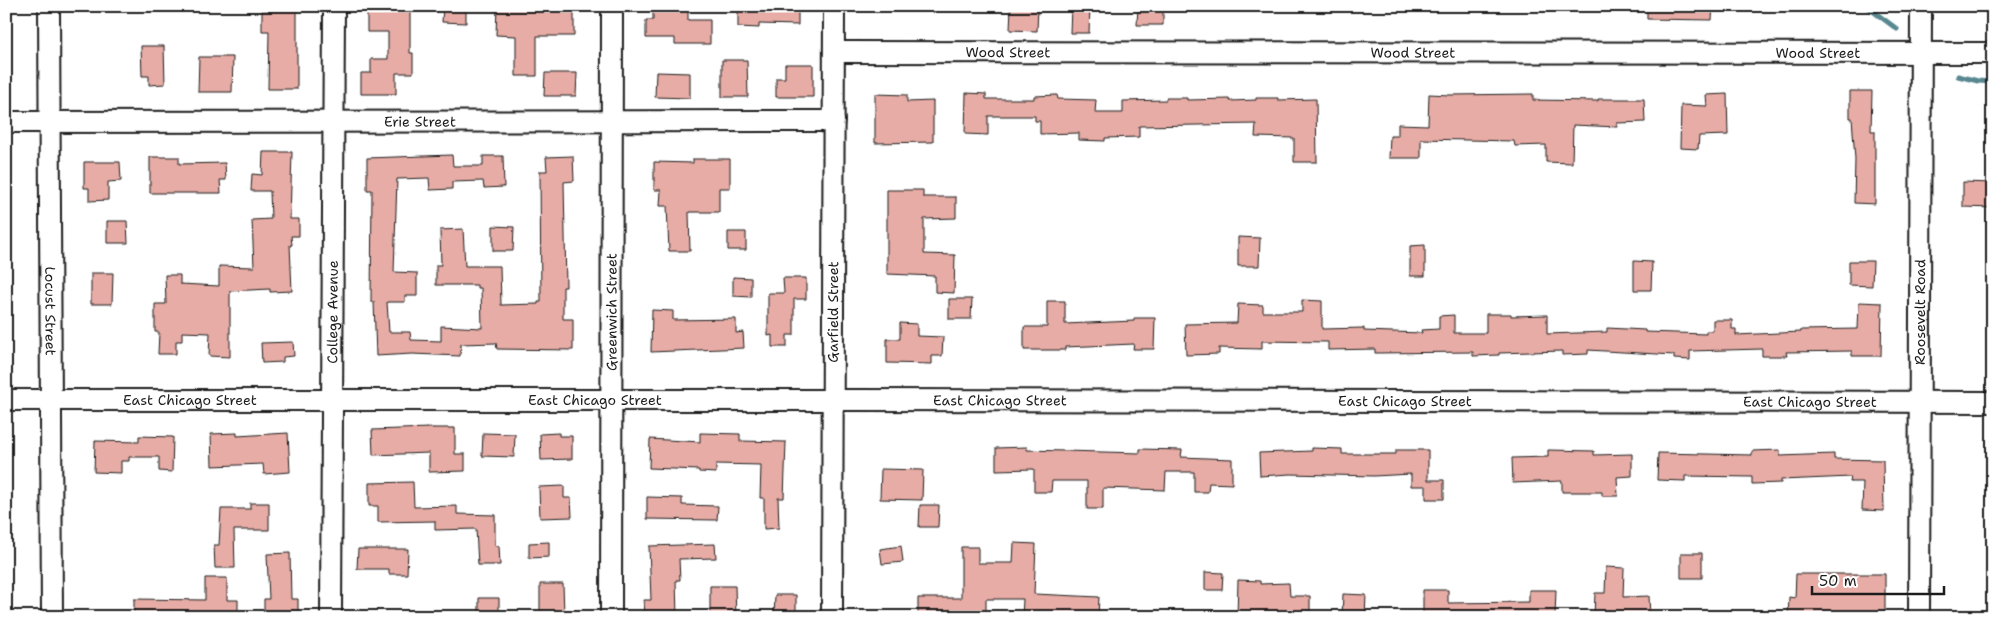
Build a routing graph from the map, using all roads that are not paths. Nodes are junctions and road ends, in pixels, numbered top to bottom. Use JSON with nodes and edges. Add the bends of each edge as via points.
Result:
{"nodes":[{"id":1,"x":49,"y":6,"type":"edge"},
{"id":2,"x":334,"y":6,"type":"edge"},
{"id":3,"x":612,"y":6,"type":"edge"},
{"id":4,"x":834,"y":6,"type":"edge"},
{"id":5,"x":1921,"y":6,"type":"edge"},
{"id":6,"x":834,"y":52,"type":"junction"},
{"id":7,"x":1920,"y":53,"type":"junction"},
{"id":8,"x":1993,"y":53,"type":"edge"},
{"id":9,"x":612,"y":121,"type":"junction"},
{"id":10,"x":834,"y":121,"type":"junction"},
{"id":11,"x":6,"y":122,"type":"edge"},
{"id":12,"x":50,"y":122,"type":"junction"},
{"id":13,"x":334,"y":122,"type":"junction"},
{"id":14,"x":6,"y":400,"type":"edge"},
{"id":15,"x":51,"y":400,"type":"junction"},
{"id":16,"x":332,"y":400,"type":"junction"},
{"id":17,"x":611,"y":400,"type":"junction"},
{"id":18,"x":832,"y":400,"type":"junction"},
{"id":19,"x":1993,"y":402,"type":"edge"},
{"id":20,"x":1919,"y":403,"type":"junction"},
{"id":21,"x":52,"y":617,"type":"edge"},
{"id":22,"x":331,"y":617,"type":"edge"},
{"id":23,"x":611,"y":617,"type":"edge"},
{"id":24,"x":832,"y":617,"type":"edge"},
{"id":25,"x":1919,"y":617,"type":"edge"}],
"edges":[{"from":1,"to":12,"type":"street","name":"Locust Street"},
{"from":2,"to":13,"type":"street","name":"College Avenue"},
{"from":3,"to":9,"type":"street","name":"Greenwich Street"},
{"from":4,"to":6,"type":"street","name":"Garfield Street"},
{"from":5,"to":7,"type":"street","name":"Roosevelt Road"},
{"from":6,"to":7,"type":"street","name":"Wood Street"},
{"from":6,"to":10,"type":"street","name":"Garfield Street"},
{"from":7,"to":8,"type":"street","name":"Wood Street"},
{"from":7,"to":20,"type":"street","name":"Roosevelt Road"},
{"from":9,"to":10,"type":"street","name":"Erie Street"},
{"from":9,"to":13,"type":"street","name":"Erie Street"},
{"from":9,"to":17,"type":"street","name":"Greenwich Street"},
{"from":10,"to":18,"type":"street","name":"Garfield Street"},
{"from":11,"to":12,"type":"street","name":"Erie Street"},
{"from":12,"to":13,"type":"street","name":"Erie Street"},
{"from":12,"to":15,"type":"street","name":"Locust Street"},
{"from":13,"to":16,"type":"street","name":"College Avenue"},
{"from":14,"to":15,"type":"street","name":"East Chicago Street"},
{"from":15,"to":16,"type":"street","name":"East Chicago Street"},
{"from":15,"to":21,"type":"street","name":"Locust Street"},
{"from":16,"to":17,"type":"street","name":"East Chicago Street"},
{"from":16,"to":22,"type":"street","name":"College Avenue"},
{"from":17,"to":18,"type":"street","name":"East Chicago Street"},
{"from":17,"to":23,"type":"street","name":"Greenwich Street"},
{"from":18,"to":20,"type":"street","name":"East Chicago Street"},
{"from":18,"to":24,"type":"street","name":"Garfield Street"},
{"from":19,"to":20,"type":"street","name":"East Chicago Street"},
{"from":20,"to":25,"type":"street","name":"Roosevelt Road"}]}
